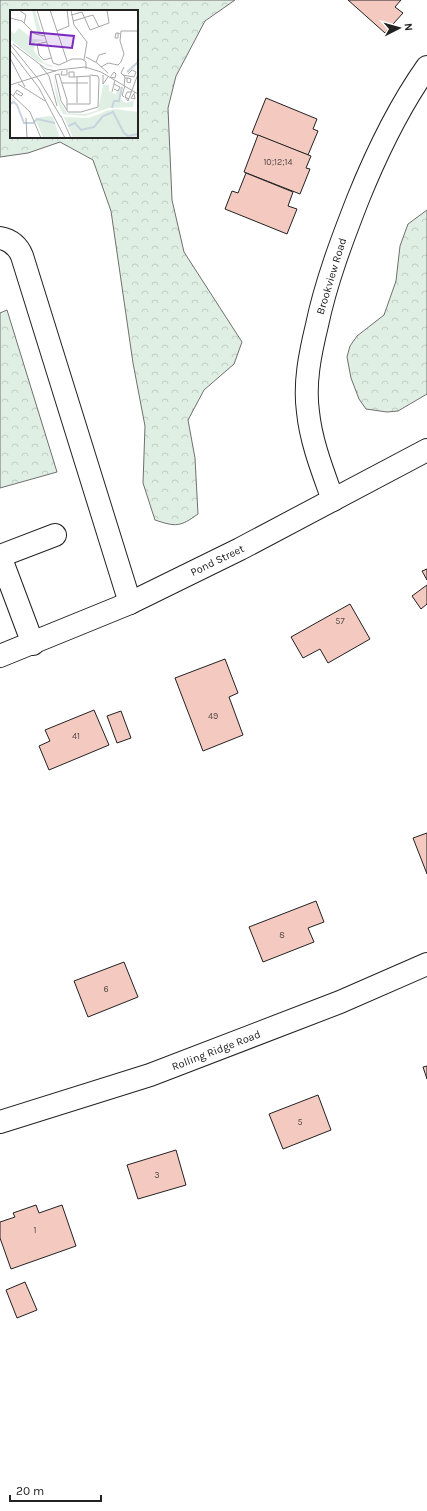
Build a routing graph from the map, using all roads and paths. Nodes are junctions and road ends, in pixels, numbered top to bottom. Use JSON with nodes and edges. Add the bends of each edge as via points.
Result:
{"nodes":[{"id":1,"x":427,"y":67,"type":"edge"},
{"id":2,"x":0,"y":238,"type":"edge"},
{"id":3,"x":427,"y":450,"type":"edge"},
{"id":4,"x":333,"y":500,"type":"junction"},
{"id":5,"x":55,"y":535,"type":"dead end"},
{"id":6,"x":0,"y":556,"type":"edge"},
{"id":7,"x":130,"y":603,"type":"junction"},
{"id":8,"x":33,"y":644,"type":"junction"},
{"id":9,"x":0,"y":656,"type":"edge"},
{"id":10,"x":427,"y":964,"type":"edge"},
{"id":11,"x":0,"y":1122,"type":"edge"}],
"edges":[{"from":1,"to":4,"type":"street","name":"Brookview Road","via":[[395,118],[371,167],[336,256],[311,348],[307,380],[308,413],[317,452]]},
{"from":2,"to":7,"type":"street","via":[[15,244],[22,256]]},
{"from":3,"to":4,"type":"street","name":"Pond Street"},
{"from":4,"to":7,"type":"street","name":"Pond Street"},
{"from":5,"to":6,"type":"street"},
{"from":6,"to":8,"type":"street"},
{"from":7,"to":8,"type":"street","name":"Pond Street"},
{"from":8,"to":9,"type":"street","name":"Pond Street"},
{"from":10,"to":11,"type":"street","name":"Rolling Ridge Road","via":[[340,1002],[150,1075]]}]}
